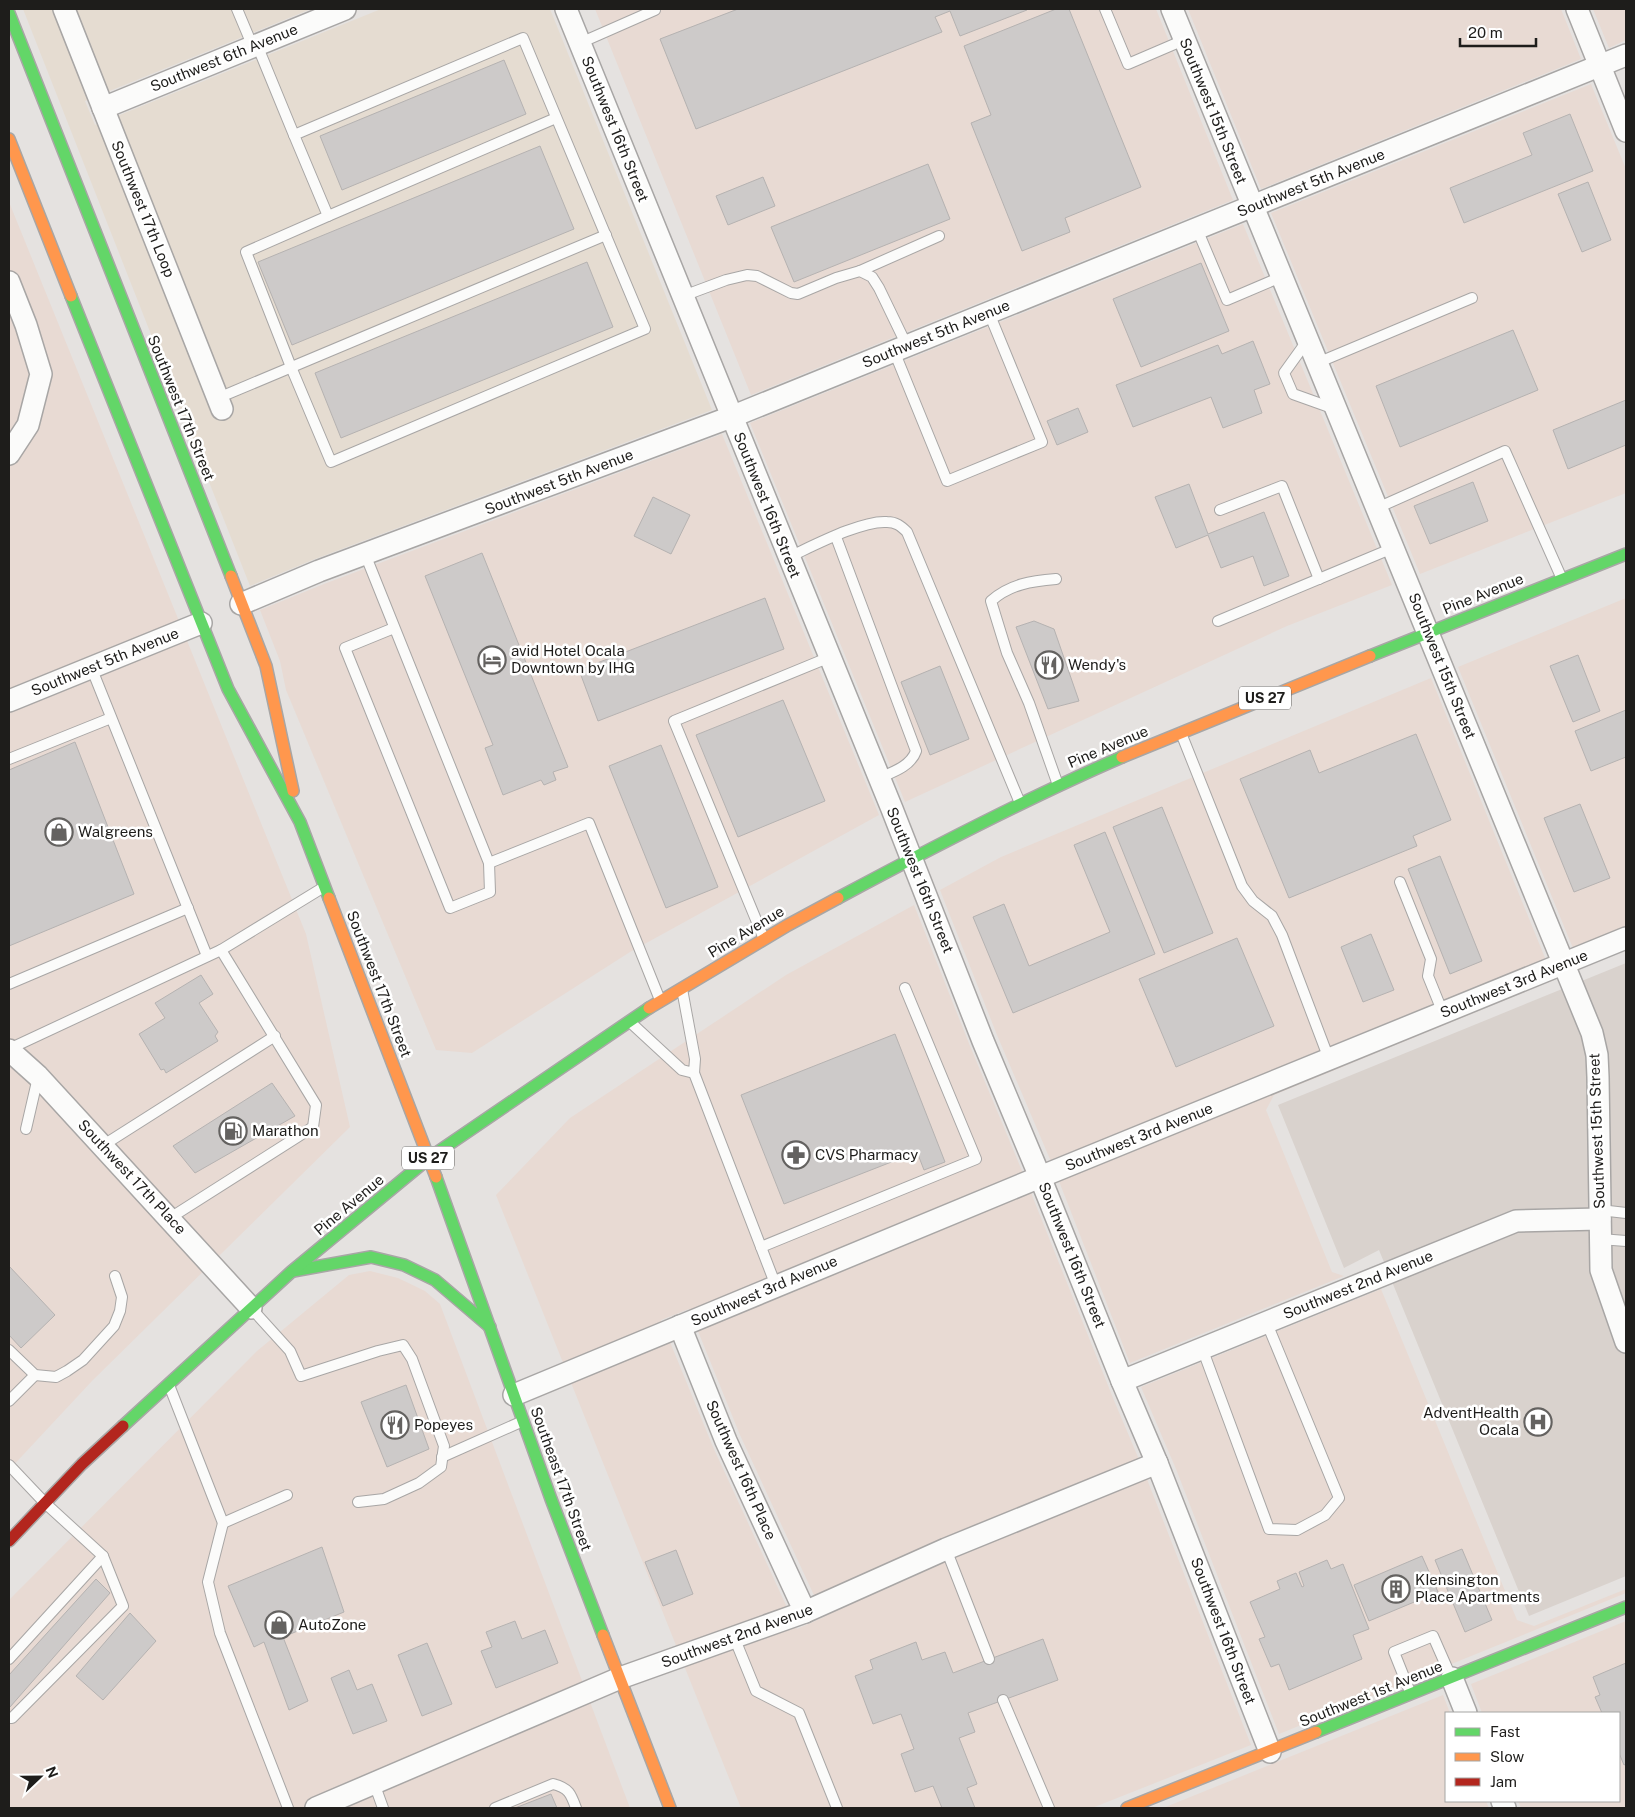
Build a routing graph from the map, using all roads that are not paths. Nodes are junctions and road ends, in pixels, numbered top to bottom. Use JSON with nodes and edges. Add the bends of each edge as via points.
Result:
{"nodes":[{"id":1,"x":64,"y":9,"type":"edge"},
{"id":2,"x":237,"y":9,"type":"edge"},
{"id":3,"x":346,"y":9,"type":"edge"},
{"id":4,"x":566,"y":9,"type":"edge"},
{"id":5,"x":655,"y":9,"type":"edge"},
{"id":6,"x":1105,"y":9,"type":"edge"},
{"id":7,"x":1172,"y":9,"type":"edge"},
{"id":8,"x":1577,"y":9,"type":"edge"},
{"id":9,"x":9,"y":13,"type":"edge"},
{"id":10,"x":1184,"y":40,"type":"junction"},
{"id":11,"x":580,"y":43,"type":"junction"},
{"id":12,"x":254,"y":46,"type":"junction"},
{"id":13,"x":1626,"y":55,"type":"edge"},
{"id":14,"x":1600,"y":66,"type":"junction"},
{"id":15,"x":103,"y":108,"type":"junction"},
{"id":16,"x":556,"y":118,"type":"junction"},
{"id":17,"x":1626,"y":131,"type":"edge"},
{"id":18,"x":294,"y":135,"type":"junction"},
{"id":19,"x":9,"y":139,"type":"edge"},
{"id":20,"x":1252,"y":207,"type":"junction"},
{"id":21,"x":328,"y":216,"type":"junction"},
{"id":22,"x":1197,"y":229,"type":"junction"},
{"id":23,"x":606,"y":235,"type":"junction"},
{"id":24,"x":939,"y":236,"type":"dead end"},
{"id":25,"x":860,"y":271,"type":"junction"},
{"id":26,"x":1281,"y":277,"type":"junction"},
{"id":27,"x":9,"y":282,"type":"edge"},
{"id":28,"x":683,"y":296,"type":"junction"},
{"id":29,"x":1472,"y":298,"type":"dead end"},
{"id":30,"x":989,"y":313,"type":"junction"},
{"id":31,"x":1307,"y":341,"type":"junction"},
{"id":32,"x":901,"y":348,"type":"junction"},
{"id":33,"x":1317,"y":363,"type":"junction"},
{"id":34,"x":291,"y":367,"type":"junction"},
{"id":35,"x":220,"y":403,"type":"joint"},
{"id":36,"x":1336,"y":410,"type":"junction"},
{"id":37,"x":731,"y":417,"type":"junction"},
{"id":38,"x":9,"y":454,"type":"edge"},
{"id":39,"x":1377,"y":508,"type":"junction"},
{"id":40,"x":1220,"y":510,"type":"dead end"},
{"id":41,"x":836,"y":537,"type":"junction"},
{"id":42,"x":1393,"y":548,"type":"junction"},
{"id":43,"x":365,"y":554,"type":"junction"},
{"id":44,"x":1626,"y":554,"type":"edge"},
{"id":45,"x":789,"y":557,"type":"junction"},
{"id":46,"x":1056,"y":579,"type":"dead end"},
{"id":47,"x":1319,"y":579,"type":"junction"},
{"id":48,"x":1562,"y":579,"type":"junction"},
{"id":49,"x":241,"y":604,"type":"junction"},
{"id":50,"x":1218,"y":621,"type":"dead end"},
{"id":51,"x":201,"y":623,"type":"junction"},
{"id":52,"x":394,"y":628,"type":"junction"},
{"id":53,"x":1428,"y":632,"type":"junction"},
{"id":54,"x":830,"y":657,"type":"junction"},
{"id":55,"x":91,"y":667,"type":"junction"},
{"id":56,"x":9,"y":701,"type":"edge"},
{"id":57,"x":111,"y":718,"type":"junction"},
{"id":58,"x":1180,"y":732,"type":"junction"},
{"id":59,"x":9,"y":759,"type":"edge"},
{"id":60,"x":879,"y":778,"type":"junction"},
{"id":61,"x":1058,"y":785,"type":"junction"},
{"id":62,"x":1020,"y":804,"type":"junction"},
{"id":63,"x":300,"y":822,"type":"junction"},
{"id":64,"x":912,"y":858,"type":"junction"},
{"id":65,"x":489,"y":863,"type":"junction"},
{"id":66,"x":1400,"y":882,"type":"dead end"},
{"id":67,"x":325,"y":886,"type":"junction"},
{"id":68,"x":188,"y":908,"type":"junction"},
{"id":69,"x":1626,"y":938,"type":"edge"},
{"id":70,"x":764,"y":939,"type":"junction"},
{"id":71,"x":220,"y":950,"type":"junction"},
{"id":72,"x":207,"y":956,"type":"junction"},
{"id":73,"x":1563,"y":964,"type":"junction"},
{"id":74,"x":9,"y":984,"type":"edge"},
{"id":75,"x":682,"y":987,"type":"junction"},
{"id":76,"x":905,"y":988,"type":"dead end"},
{"id":77,"x":660,"y":1001,"type":"junction"},
{"id":78,"x":1443,"y":1013,"type":"junction"},
{"id":79,"x":629,"y":1021,"type":"junction"},
{"id":80,"x":275,"y":1036,"type":"junction"},
{"id":81,"x":9,"y":1049,"type":"edge"},
{"id":82,"x":1329,"y":1059,"type":"junction"},
{"id":83,"x":694,"y":1073,"type":"junction"},
{"id":84,"x":38,"y":1076,"type":"junction"},
{"id":85,"x":26,"y":1129,"type":"dead end"},
{"id":86,"x":102,"y":1146,"type":"junction"},
{"id":87,"x":428,"y":1158,"type":"junction"},
{"id":88,"x":1040,"y":1177,"type":"junction"},
{"id":89,"x":1626,"y":1213,"type":"edge"},
{"id":90,"x":170,"y":1218,"type":"junction"},
{"id":91,"x":1600,"y":1223,"type":"junction"},
{"id":92,"x":1626,"y":1241,"type":"edge"},
{"id":93,"x":761,"y":1247,"type":"junction"},
{"id":94,"x":291,"y":1272,"type":"junction"},
{"id":95,"x":115,"y":1276,"type":"dead end"},
{"id":96,"x":776,"y":1286,"type":"junction"},
{"id":97,"x":252,"y":1308,"type":"junction"},
{"id":98,"x":1266,"y":1322,"type":"junction"},
{"id":99,"x":680,"y":1326,"type":"junction"},
{"id":100,"x":490,"y":1327,"type":"junction"},
{"id":101,"x":1626,"y":1342,"type":"edge"},
{"id":102,"x":1202,"y":1348,"type":"junction"},
{"id":103,"x":9,"y":1350,"type":"edge"},
{"id":104,"x":35,"y":1375,"type":"junction"},
{"id":105,"x":1122,"y":1380,"type":"junction"},
{"id":106,"x":168,"y":1384,"type":"junction"},
{"id":107,"x":514,"y":1395,"type":"junction"},
{"id":108,"x":9,"y":1401,"type":"edge"},
{"id":109,"x":523,"y":1420,"type":"junction"},
{"id":110,"x":442,"y":1457,"type":"junction"},
{"id":111,"x":1157,"y":1463,"type":"junction"},
{"id":112,"x":9,"y":1465,"type":"edge"},
{"id":113,"x":287,"y":1495,"type":"dead end"},
{"id":114,"x":358,"y":1502,"type":"dead end"},
{"id":115,"x":45,"y":1503,"type":"junction"},
{"id":116,"x":222,"y":1523,"type":"junction"},
{"id":117,"x":9,"y":1542,"type":"edge"},
{"id":118,"x":946,"y":1549,"type":"junction"},
{"id":119,"x":103,"y":1556,"type":"junction"},
{"id":120,"x":1626,"y":1607,"type":"edge"},
{"id":121,"x":805,"y":1612,"type":"junction"},
{"id":122,"x":734,"y":1637,"type":"junction"},
{"id":123,"x":989,"y":1659,"type":"dead end"},
{"id":124,"x":9,"y":1660,"type":"edge"},
{"id":125,"x":620,"y":1678,"type":"junction"},
{"id":126,"x":1452,"y":1678,"type":"junction"},
{"id":127,"x":1411,"y":1694,"type":"junction"},
{"id":128,"x":1003,"y":1700,"type":"dead end"},
{"id":129,"x":1466,"y":1712,"type":"edge"},
{"id":130,"x":9,"y":1718,"type":"edge"},
{"id":131,"x":1270,"y":1752,"type":"junction"},
{"id":132,"x":374,"y":1783,"type":"junction"},
{"id":133,"x":288,"y":1808,"type":"edge"},
{"id":134,"x":316,"y":1808,"type":"edge"},
{"id":135,"x":383,"y":1808,"type":"edge"},
{"id":136,"x":495,"y":1808,"type":"edge"},
{"id":137,"x":576,"y":1808,"type":"edge"},
{"id":138,"x":670,"y":1808,"type":"edge"},
{"id":139,"x":837,"y":1808,"type":"edge"},
{"id":140,"x":1049,"y":1808,"type":"edge"},
{"id":141,"x":1128,"y":1808,"type":"edge"}],
"edges":[{"from":1,"to":15,"type":"street","name":"Southwest 17th Loop"},
{"from":2,"to":12,"type":"lane"},
{"from":3,"to":12,"type":"street","name":"Southwest 6th Avenue"},
{"from":4,"to":11,"type":"street","name":"Southwest 16th Street"},
{"from":5,"to":11,"type":"lane"},
{"from":6,"to":10,"type":"lane","via":[[1128,64]]},
{"from":7,"to":10,"type":"street","name":"Southwest 15th Street"},
{"from":8,"to":14,"type":"street"},
{"from":9,"to":49,"type":"main road","name":"Southwest 17th Street"},
{"from":10,"to":20,"type":"street","name":"Southwest 15th Street"},
{"from":11,"to":28,"type":"street","name":"Southwest 16th Street"},
{"from":12,"to":15,"type":"street","name":"Southwest 6th Avenue"},
{"from":12,"to":18,"type":"lane"},
{"from":13,"to":14,"type":"street","name":"Southwest 5th Avenue"},
{"from":14,"to":17,"type":"street"},
{"from":14,"to":20,"type":"street","name":"Southwest 5th Avenue"},
{"from":15,"to":35,"type":"street","name":"Southwest 17th Loop"},
{"from":16,"to":18,"type":"lane","via":[[523,38]]},
{"from":16,"to":21,"type":"lane"},
{"from":16,"to":23,"type":"lane"},
{"from":18,"to":21,"type":"lane"},
{"from":19,"to":51,"type":"main road","name":"Southwest 17th Street"},
{"from":20,"to":22,"type":"street","name":"Southwest 5th Avenue"},
{"from":20,"to":26,"type":"street","name":"Southwest 15th Street"},
{"from":21,"to":34,"type":"lane","via":[[246,252]]},
{"from":22,"to":26,"type":"lane","via":[[1227,300]]},
{"from":22,"to":30,"type":"street","name":"Southwest 5th Avenue"},
{"from":23,"to":34,"type":"lane"},
{"from":23,"to":34,"type":"lane","via":[[645,329],[330,462]]},
{"from":24,"to":25,"type":"lane"},
{"from":25,"to":28,"type":"lane","via":[[798,294],[757,276],[747,275]]},
{"from":25,"to":32,"type":"lane","via":[[872,277],[879,288]]},
{"from":26,"to":31,"type":"street","name":"Southwest 15th Street"},
{"from":27,"to":38,"type":"street","via":[[41,374],[28,425]]},
{"from":28,"to":37,"type":"street","name":"Southwest 16th Street"},
{"from":29,"to":33,"type":"lane"},
{"from":30,"to":32,"type":"street","name":"Southwest 5th Avenue"},
{"from":30,"to":32,"type":"lane","via":[[1042,442],[947,481]]},
{"from":31,"to":33,"type":"street","name":"Southwest 15th Street"},
{"from":31,"to":36,"type":"lane","via":[[1284,373],[1292,394]]},
{"from":32,"to":37,"type":"street","name":"Southwest 5th Avenue"},
{"from":33,"to":36,"type":"street","name":"Southwest 15th Street"},
{"from":34,"to":35,"type":"lane"},
{"from":36,"to":39,"type":"street","name":"Southwest 15th Street"},
{"from":37,"to":43,"type":"street","name":"Southwest 5th Avenue"},
{"from":37,"to":45,"type":"street","name":"Southwest 16th Street"},
{"from":39,"to":42,"type":"street","name":"Southwest 15th Street"},
{"from":39,"to":48,"type":"lane","via":[[1505,451]]},
{"from":40,"to":47,"type":"lane","via":[[1282,486]]},
{"from":41,"to":45,"type":"lane"},
{"from":41,"to":60,"type":"lane","via":[[916,751],[905,766]]},
{"from":41,"to":62,"type":"lane","via":[[860,526],[886,522],[899,524],[907,532]]},
{"from":42,"to":47,"type":"lane"},
{"from":42,"to":53,"type":"street","name":"Southwest 15th Street"},
{"from":43,"to":49,"type":"street","name":"Southwest 5th Avenue"},
{"from":43,"to":52,"type":"lane"},
{"from":44,"to":48,"type":"main road","name":"Pine Avenue","number":"US 27"},
{"from":45,"to":54,"type":"street","name":"Southwest 16th Street"},
{"from":46,"to":61,"type":"lane","via":[[1034,581],[1002,591],[991,601],[1007,653],[1029,703]]},
{"from":47,"to":50,"type":"lane"},
{"from":48,"to":53,"type":"main road","name":"Pine Avenue","number":"US 27"},
{"from":49,"to":63,"type":"main road","name":"Southwest 17th Street","via":[[266,666]]},
{"from":51,"to":55,"type":"street","name":"Southwest 5th Avenue"},
{"from":51,"to":63,"type":"main road","name":"Southwest 17th Street","via":[[228,689]]},
{"from":52,"to":65,"type":"lane"},
{"from":52,"to":65,"type":"lane","via":[[345,648],[450,908],[490,892]]},
{"from":53,"to":58,"type":"main road","name":"Pine Avenue","number":"US 27"},
{"from":53,"to":73,"type":"street","name":"Southwest 15th Street"},
{"from":54,"to":60,"type":"street","name":"Southwest 16th Street"},
{"from":54,"to":70,"type":"lane","via":[[674,721]]},
{"from":55,"to":56,"type":"street","name":"Southwest 5th Avenue"},
{"from":55,"to":57,"type":"lane"},
{"from":57,"to":59,"type":"lane"},
{"from":57,"to":68,"type":"lane"},
{"from":58,"to":61,"type":"main road","name":"Pine Avenue","number":"US 27"},
{"from":58,"to":82,"type":"lane","via":[[1242,886],[1253,901],[1272,916],[1282,934]]},
{"from":60,"to":64,"type":"street","name":"Southwest 16th Street"},
{"from":61,"to":62,"type":"main road","name":"Pine Avenue","number":"US 27"},
{"from":62,"to":64,"type":"main road","name":"Pine Avenue","number":"US 27"},
{"from":63,"to":67,"type":"main road","name":"Southwest 17th Street"},
{"from":64,"to":70,"type":"main road","name":"Pine Avenue","number":"US 27"},
{"from":64,"to":88,"type":"street","name":"Southwest 16th Street"},
{"from":65,"to":77,"type":"lane","via":[[589,823]]},
{"from":66,"to":78,"type":"lane","via":[[1431,959],[1428,976]]},
{"from":67,"to":71,"type":"lane"},
{"from":67,"to":87,"type":"main road","name":"Southwest 17th Street"},
{"from":68,"to":72,"type":"lane"},
{"from":68,"to":74,"type":"lane"},
{"from":69,"to":73,"type":"street","name":"Southwest 3rd Avenue"},
{"from":70,"to":75,"type":"main road","name":"Pine Avenue","number":"US 27"},
{"from":71,"to":72,"type":"lane"},
{"from":71,"to":80,"type":"lane"},
{"from":72,"to":81,"type":"lane"},
{"from":73,"to":78,"type":"street","name":"Southwest 3rd Avenue"},
{"from":73,"to":91,"type":"street","name":"Southwest 15th Street","via":[[1592,1033],[1597,1056]]},
{"from":75,"to":77,"type":"main road","name":"Pine Avenue","number":"US 27"},
{"from":75,"to":83,"type":"lane","via":[[695,1059]]},
{"from":76,"to":93,"type":"lane","via":[[976,1159]]},
{"from":77,"to":79,"type":"main road","name":"Pine Avenue","number":"US 27"},
{"from":78,"to":82,"type":"street","name":"Southwest 3rd Avenue"},
{"from":79,"to":83,"type":"lane","via":[[682,1070]]},
{"from":79,"to":87,"type":"main road","name":"Pine Avenue","number":"US 27"},
{"from":80,"to":86,"type":"lane"},
{"from":80,"to":90,"type":"lane","via":[[316,1105],[313,1127]]},
{"from":81,"to":84,"type":"street","name":"Southwest 17th Place"},
{"from":82,"to":88,"type":"street","name":"Southwest 3rd Avenue"},
{"from":83,"to":93,"type":"lane"},
{"from":84,"to":85,"type":"lane"},
{"from":84,"to":86,"type":"street","name":"Southwest 17th Place"},
{"from":86,"to":90,"type":"street","name":"Southwest 17th Place"},
{"from":87,"to":94,"type":"main road","name":"Pine Avenue","number":"US 27"},
{"from":87,"to":100,"type":"main road","name":"Southeast 17th Street"},
{"from":88,"to":96,"type":"street","name":"Southwest 3rd Avenue"},
{"from":88,"to":105,"type":"street","name":"Southwest 16th Street"},
{"from":89,"to":91,"type":"lane"},
{"from":90,"to":97,"type":"street","name":"Southwest 17th Place"},
{"from":91,"to":92,"type":"lane"},
{"from":91,"to":98,"type":"street","name":"Southwest 2nd Avenue","via":[[1516,1221]]},
{"from":91,"to":101,"type":"street","name":"Southwest 15th Street","via":[[1601,1270]]},
{"from":93,"to":96,"type":"lane"},
{"from":94,"to":97,"type":"main road","name":"Pine Avenue","number":"US 27"},
{"from":94,"to":100,"type":"main road","via":[[371,1257],[404,1265],[435,1280]]},
{"from":95,"to":104,"type":"lane","via":[[122,1297],[114,1326],[83,1360],[68,1371],[56,1377]]},
{"from":96,"to":99,"type":"street","name":"Southwest 3rd Avenue"},
{"from":97,"to":106,"type":"main road","name":"Pine Avenue","number":"US 27"},
{"from":97,"to":110,"type":"lane","via":[[290,1351],[302,1376],[403,1345],[412,1359],[444,1446]]},
{"from":98,"to":102,"type":"street","name":"Southwest 2nd Avenue"},
{"from":98,"to":102,"type":"lane","via":[[1339,1498],[1325,1515],[1297,1530],[1269,1529]]},
{"from":99,"to":107,"type":"street","name":"Southwest 3rd Avenue"},
{"from":99,"to":121,"type":"street","name":"Southwest 16th Place","via":[[726,1441]]},
{"from":100,"to":107,"type":"main road","name":"Southeast 17th Street"},
{"from":102,"to":105,"type":"street","name":"Southwest 2nd Avenue"},
{"from":103,"to":104,"type":"lane"},
{"from":104,"to":108,"type":"lane"},
{"from":105,"to":111,"type":"street","name":"Southwest 16th Street"},
{"from":106,"to":115,"type":"main road","name":"Pine Avenue","number":"US 27"},
{"from":106,"to":116,"type":"lane"},
{"from":107,"to":109,"type":"main road","name":"Southeast 17th Street"},
{"from":109,"to":110,"type":"lane"},
{"from":109,"to":125,"type":"main road","name":"Southeast 17th Street"},
{"from":110,"to":114,"type":"lane","via":[[441,1467],[419,1483],[384,1499]]},
{"from":111,"to":118,"type":"street","name":"Southwest 2nd Avenue"},
{"from":111,"to":131,"type":"street","name":"Southwest 16th Street"},
{"from":112,"to":115,"type":"lane"},
{"from":113,"to":116,"type":"lane"},
{"from":115,"to":117,"type":"main road","name":"Pine Avenue","number":"US 27"},
{"from":115,"to":119,"type":"lane"},
{"from":116,"to":133,"type":"lane","via":[[208,1582],[220,1633]]},
{"from":118,"to":121,"type":"street","name":"Southwest 2nd Avenue"},
{"from":118,"to":123,"type":"lane"},
{"from":119,"to":124,"type":"lane"},
{"from":119,"to":130,"type":"lane","via":[[123,1606]]},
{"from":120,"to":126,"type":"main road","name":"Southwest 1st Avenue"},
{"from":121,"to":122,"type":"street","name":"Southwest 2nd Avenue"},
{"from":122,"to":125,"type":"street","name":"Southwest 2nd Avenue"},
{"from":122,"to":139,"type":"lane","via":[[756,1691],[799,1713]]},
{"from":125,"to":132,"type":"street","name":"Southwest 2nd Avenue"},
{"from":125,"to":138,"type":"main road","name":"Southeast 17th Street"},
{"from":126,"to":127,"type":"main road","name":"Southwest 1st Avenue"},
{"from":126,"to":127,"type":"lane","via":[[1433,1636],[1394,1652]]},
{"from":126,"to":129,"type":"street"},
{"from":127,"to":131,"type":"main road","name":"Southwest 1st Avenue"},
{"from":128,"to":140,"type":"lane"},
{"from":131,"to":141,"type":"main road","name":"Southwest 1st Avenue"},
{"from":132,"to":134,"type":"street","name":"Southwest 2nd Avenue"},
{"from":132,"to":135,"type":"lane"},
{"from":136,"to":137,"type":"lane","via":[[553,1784],[563,1786],[571,1793]]}]}
